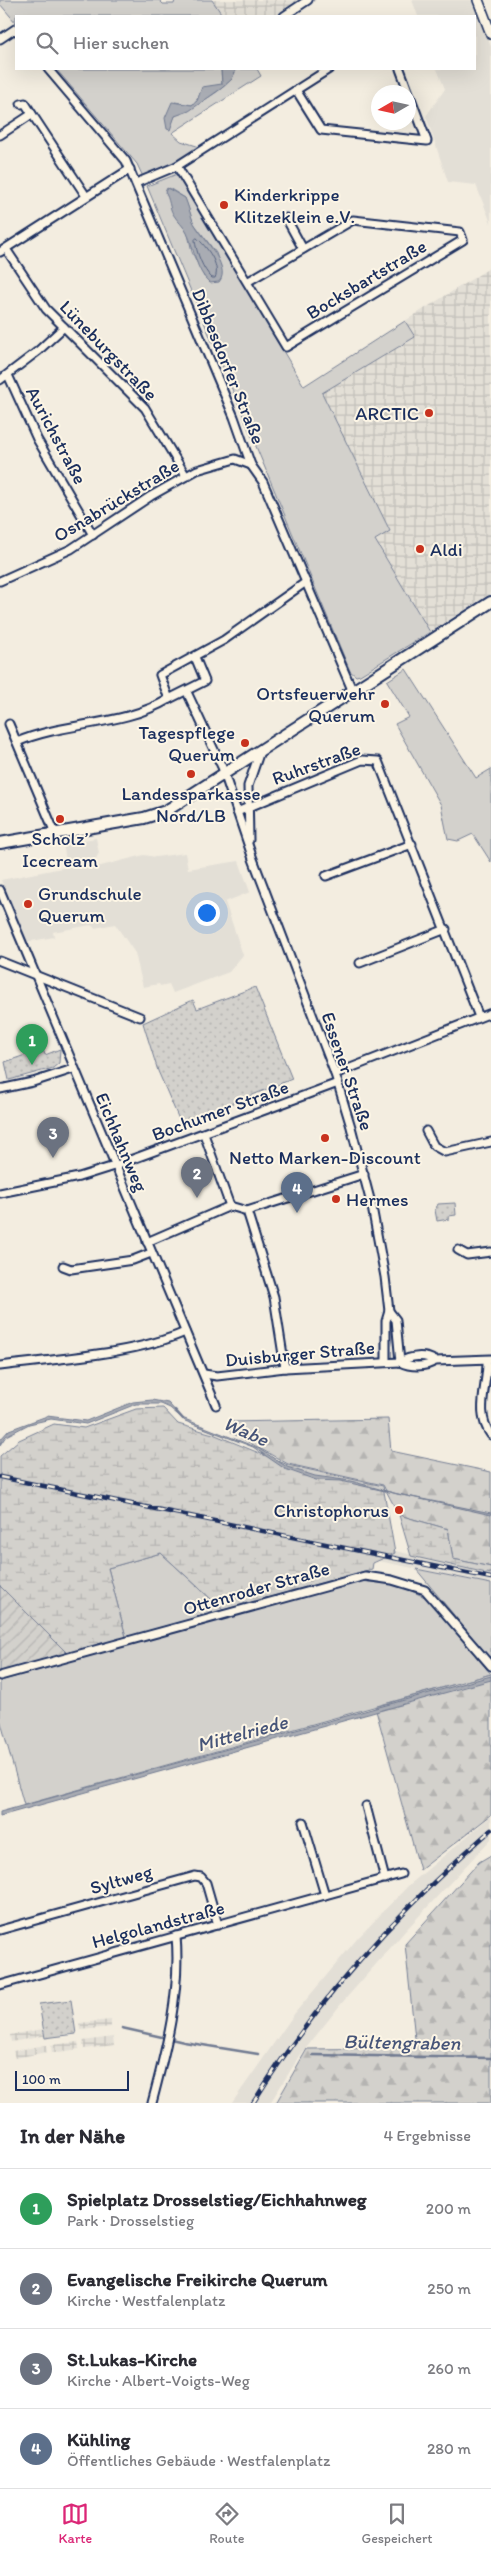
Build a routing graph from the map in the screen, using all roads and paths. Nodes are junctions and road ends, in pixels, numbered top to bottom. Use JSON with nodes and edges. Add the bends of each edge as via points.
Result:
{"nodes":[{"id":1,"x":308,"y":0,"type":"edge"},
{"id":2,"x":478,"y":0,"type":"edge"},
{"id":3,"x":286,"y":15,"type":"edge"},
{"id":4,"x":15,"y":30,"type":"edge"},
{"id":5,"x":491,"y":34,"type":"edge"},
{"id":6,"x":0,"y":39,"type":"edge"},
{"id":7,"x":49,"y":70,"type":"edge"},
{"id":8,"x":327,"y":70,"type":"edge"},
{"id":9,"x":400,"y":70,"type":"edge"},
{"id":10,"x":296,"y":90,"type":"junction"},
{"id":11,"x":21,"y":104,"type":"dead end"},
{"id":12,"x":32,"y":114,"type":"junction"},
{"id":13,"x":0,"y":135,"type":"edge"},
{"id":14,"x":177,"y":166,"type":"junction"},
{"id":15,"x":130,"y":169,"type":"junction"},
{"id":16,"x":136,"y":183,"type":"junction"},
{"id":17,"x":86,"y":196,"type":"junction"},
{"id":18,"x":286,"y":218,"type":"dead end"},
{"id":19,"x":304,"y":249,"type":"junction"},
{"id":20,"x":3,"y":251,"type":"edge"},
{"id":21,"x":247,"y":282,"type":"junction"},
{"id":22,"x":64,"y":327,"type":"junction"},
{"id":23,"x":8,"y":375,"type":"junction"},
{"id":24,"x":0,"y":380,"type":"edge"},
{"id":25,"x":251,"y":465,"type":"junction"},
{"id":26,"x":186,"y":476,"type":"junction"},
{"id":27,"x":93,"y":535,"type":"junction"},
{"id":28,"x":0,"y":581,"type":"edge"},
{"id":29,"x":306,"y":582,"type":"junction"},
{"id":30,"x":491,"y":602,"type":"edge"},
{"id":31,"x":195,"y":657,"type":"junction"},
{"id":32,"x":187,"y":692,"type":"junction"},
{"id":33,"x":353,"y":692,"type":"junction"},
{"id":34,"x":169,"y":699,"type":"junction"},
{"id":35,"x":9,"y":724,"type":"dead end"},
{"id":36,"x":17,"y":742,"type":"junction"},
{"id":37,"x":259,"y":754,"type":"junction"},
{"id":38,"x":225,"y":775,"type":"junction"},
{"id":39,"x":248,"y":807,"type":"junction"},
{"id":40,"x":237,"y":812,"type":"junction"},
{"id":41,"x":55,"y":834,"type":"junction"},
{"id":42,"x":0,"y":843,"type":"edge"},
{"id":43,"x":412,"y":844,"type":"junction"},
{"id":44,"x":250,"y":848,"type":"junction"},
{"id":45,"x":326,"y":876,"type":"dead end"},
{"id":46,"x":0,"y":890,"type":"edge"},
{"id":47,"x":446,"y":929,"type":"junction"},
{"id":48,"x":0,"y":961,"type":"edge"},
{"id":49,"x":360,"y":963,"type":"dead end"},
{"id":50,"x":34,"y":973,"type":"junction"},
{"id":51,"x":491,"y":1013,"type":"edge"},
{"id":52,"x":140,"y":1017,"type":"dead end"},
{"id":53,"x":479,"y":1017,"type":"junction"},
{"id":54,"x":73,"y":1068,"type":"junction"},
{"id":55,"x":335,"y":1074,"type":"junction"},
{"id":56,"x":338,"y":1083,"type":"junction"},
{"id":57,"x":0,"y":1090,"type":"edge"},
{"id":58,"x":426,"y":1131,"type":"dead end"},
{"id":59,"x":204,"y":1134,"type":"junction"},
{"id":60,"x":491,"y":1142,"type":"edge"},
{"id":61,"x":114,"y":1166,"type":"junction"},
{"id":62,"x":364,"y":1174,"type":"junction"},
{"id":63,"x":0,"y":1193,"type":"edge"},
{"id":64,"x":230,"y":1206,"type":"junction"},
{"id":65,"x":247,"y":1211,"type":"junction"},
{"id":66,"x":147,"y":1242,"type":"junction"},
{"id":67,"x":458,"y":1250,"type":"dead end"},
{"id":68,"x":491,"y":1252,"type":"edge"},
{"id":69,"x":151,"y":1254,"type":"junction"},
{"id":70,"x":64,"y":1266,"type":"dead end"},
{"id":71,"x":389,"y":1311,"type":"junction"},
{"id":72,"x":185,"y":1332,"type":"junction"},
{"id":73,"x":489,"y":1359,"type":"edge"},
{"id":74,"x":386,"y":1362,"type":"junction"},
{"id":75,"x":400,"y":1362,"type":"junction"},
{"id":76,"x":0,"y":1366,"type":"edge"},
{"id":77,"x":285,"y":1368,"type":"junction"},
{"id":78,"x":204,"y":1374,"type":"junction"},
{"id":79,"x":216,"y":1405,"type":"dead end"},
{"id":80,"x":491,"y":1435,"type":"edge"},
{"id":81,"x":491,"y":1666,"type":"edge"},
{"id":82,"x":0,"y":1676,"type":"edge"},
{"id":83,"x":366,"y":1806,"type":"dead end"},
{"id":84,"x":303,"y":1822,"type":"dead end"},
{"id":85,"x":401,"y":1874,"type":"dead end"},
{"id":86,"x":385,"y":1879,"type":"junction"},
{"id":87,"x":325,"y":1895,"type":"junction"},
{"id":88,"x":218,"y":1925,"type":"junction"},
{"id":89,"x":0,"y":1930,"type":"edge"},
{"id":90,"x":176,"y":1936,"type":"junction"},
{"id":91,"x":0,"y":1985,"type":"edge"},
{"id":92,"x":152,"y":2103,"type":"edge"}],
"edges":[{"from":1,"to":3,"type":"street"},
{"from":2,"to":5,"type":"street"},
{"from":4,"to":6,"type":"street"},
{"from":7,"to":15,"type":"street","name":"Dibbesdorfer Straße"},
{"from":8,"to":10,"type":"street"},
{"from":9,"to":10,"type":"street","via":[[427,141],[321,130]]},
{"from":10,"to":14,"type":"street"},
{"from":11,"to":12,"type":"street","via":[[24,103]]},
{"from":12,"to":13,"type":"street"},
{"from":12,"to":17,"type":"street"},
{"from":14,"to":16,"type":"street"},
{"from":14,"to":21,"type":"street"},
{"from":15,"to":16,"type":"street","name":"Dibbesdorfer Straße"},
{"from":15,"to":17,"type":"street"},
{"from":16,"to":25,"type":"street","name":"Dibbesdorfer Straße"},
{"from":17,"to":20,"type":"street"},
{"from":18,"to":19,"type":"street"},
{"from":19,"to":21,"type":"street"},
{"from":19,"to":21,"type":"street","name":"Bocksbartstraße","via":[[353,220],[460,232],[463,240],[286,347]]},
{"from":20,"to":22,"type":"street","name":"Lüneburgstraße","via":[[46,309]]},
{"from":22,"to":23,"type":"street"},
{"from":22,"to":26,"type":"street","name":"Lüneburgstraße","via":[[145,408]]},
{"from":23,"to":24,"type":"street"},
{"from":23,"to":27,"type":"street","name":"Aurichstraße","via":[[37,439]]},
{"from":25,"to":26,"type":"street","name":"Osnabrückstraße","via":[[227,460]]},
{"from":25,"to":29,"type":"street","name":"Dibbesdorfer Straße","via":[[263,482]]},
{"from":26,"to":27,"type":"street","name":"Osnabrückstraße"},
{"from":27,"to":28,"type":"street","name":"Osnabrückstraße","via":[[63,553]]},
{"from":29,"to":31,"type":"street"},
{"from":29,"to":33,"type":"street","name":"Dibbesdorfer Straße"},
{"from":30,"to":33,"type":"main road"},
{"from":31,"to":32,"type":"street","via":[[205,681]]},
{"from":31,"to":34,"type":"street","via":[[160,675]]},
{"from":32,"to":34,"type":"street"},
{"from":32,"to":38,"type":"street","name":"Essener Straße"},
{"from":33,"to":37,"type":"main road"},
{"from":34,"to":36,"type":"street","via":[[131,717],[44,733]]},
{"from":35,"to":36,"type":"street"},
{"from":36,"to":41,"type":"street"},
{"from":37,"to":38,"type":"main road"},
{"from":37,"to":39,"type":"street","name":"Essener Straße","via":[[248,786]]},
{"from":38,"to":40,"type":"street","name":"Essener Straße"},
{"from":38,"to":41,"type":"main road","via":[[159,814]]},
{"from":39,"to":40,"type":"street","name":"Ruhrstraße"},
{"from":39,"to":43,"type":"street","name":"Ruhrstraße","via":[[362,760],[378,761]]},
{"from":39,"to":44,"type":"street","name":"Essener Straße"},
{"from":40,"to":44,"type":"street","name":"Essener Straße"},
{"from":41,"to":42,"type":"main road"},
{"from":43,"to":45,"type":"street"},
{"from":43,"to":47,"type":"street","name":"Ruhrstraße"},
{"from":44,"to":55,"type":"street","name":"Essener Straße"},
{"from":46,"to":50,"type":"street","name":"Eichhahnweg"},
{"from":47,"to":49,"type":"street"},
{"from":47,"to":53,"type":"street","name":"Ruhrstraße"},
{"from":48,"to":50,"type":"street"},
{"from":50,"to":52,"type":"street"},
{"from":50,"to":54,"type":"street","name":"Eichhahnweg"},
{"from":51,"to":53,"type":"street"},
{"from":53,"to":55,"type":"street"},
{"from":54,"to":57,"type":"street"},
{"from":54,"to":61,"type":"street","name":"Eichhahnweg"},
{"from":55,"to":56,"type":"street","name":"Essener Straße"},
{"from":56,"to":59,"type":"street","name":"Bochumer Straße"},
{"from":56,"to":62,"type":"street","name":"Essener Straße"},
{"from":58,"to":60,"type":"street","via":[[434,1146],[445,1152]]},
{"from":59,"to":61,"type":"street","name":"Bochumer Straße"},
{"from":59,"to":64,"type":"street"},
{"from":61,"to":63,"type":"street","name":"Bochumer Straße","via":[[79,1177]]},
{"from":61,"to":66,"type":"street","name":"Eichhahnweg"},
{"from":62,"to":65,"type":"street"},
{"from":62,"to":71,"type":"street","name":"Essener Straße","via":[[380,1243]]},
{"from":64,"to":65,"type":"street"},
{"from":64,"to":66,"type":"street"},
{"from":65,"to":77,"type":"street","via":[[274,1297]]},
{"from":66,"to":69,"type":"street","name":"Eichhahnweg"},
{"from":67,"to":68,"type":"street","via":[[467,1255]]},
{"from":69,"to":70,"type":"street","via":[[133,1260],[70,1269]]},
{"from":69,"to":72,"type":"street","name":"Eichhahnweg"},
{"from":71,"to":74,"type":"street","name":"Essener Straße"},
{"from":71,"to":75,"type":"street","name":"Essener Straße","via":[[396,1320]]},
{"from":72,"to":76,"type":"street","via":[[136,1346]]},
{"from":72,"to":78,"type":"street","name":"Eichhahnweg"},
{"from":73,"to":75,"type":"street","name":"Duisburger Straße","via":[[435,1361],[429,1366],[407,1366]]},
{"from":73,"to":80,"type":"street","via":[[482,1411]]},
{"from":74,"to":75,"type":"street","name":"Duisburger Straße"},
{"from":74,"to":77,"type":"street","name":"Duisburger Straße"},
{"from":77,"to":78,"type":"street","name":"Duisburger Straße","via":[[217,1376]]},
{"from":78,"to":79,"type":"street","name":"Eichhahnweg"},
{"from":81,"to":82,"type":"street","name":"Ottenroder Straße","via":[[425,1590],[365,1576]]},
{"from":83,"to":86,"type":"street"},
{"from":84,"to":87,"type":"street"},
{"from":85,"to":86,"type":"street","name":"Helgolandstraße"},
{"from":86,"to":87,"type":"street","name":"Helgolandstraße"},
{"from":87,"to":88,"type":"street","name":"Helgolandstraße"},
{"from":88,"to":89,"type":"street","name":"Syltweg","via":[[206,1882],[194,1876]]},
{"from":88,"to":90,"type":"street","name":"Helgolandstraße"},
{"from":90,"to":91,"type":"street","name":"Helgolandstraße"},
{"from":90,"to":92,"type":"street","via":[[177,1960],[168,2038]]}]}
